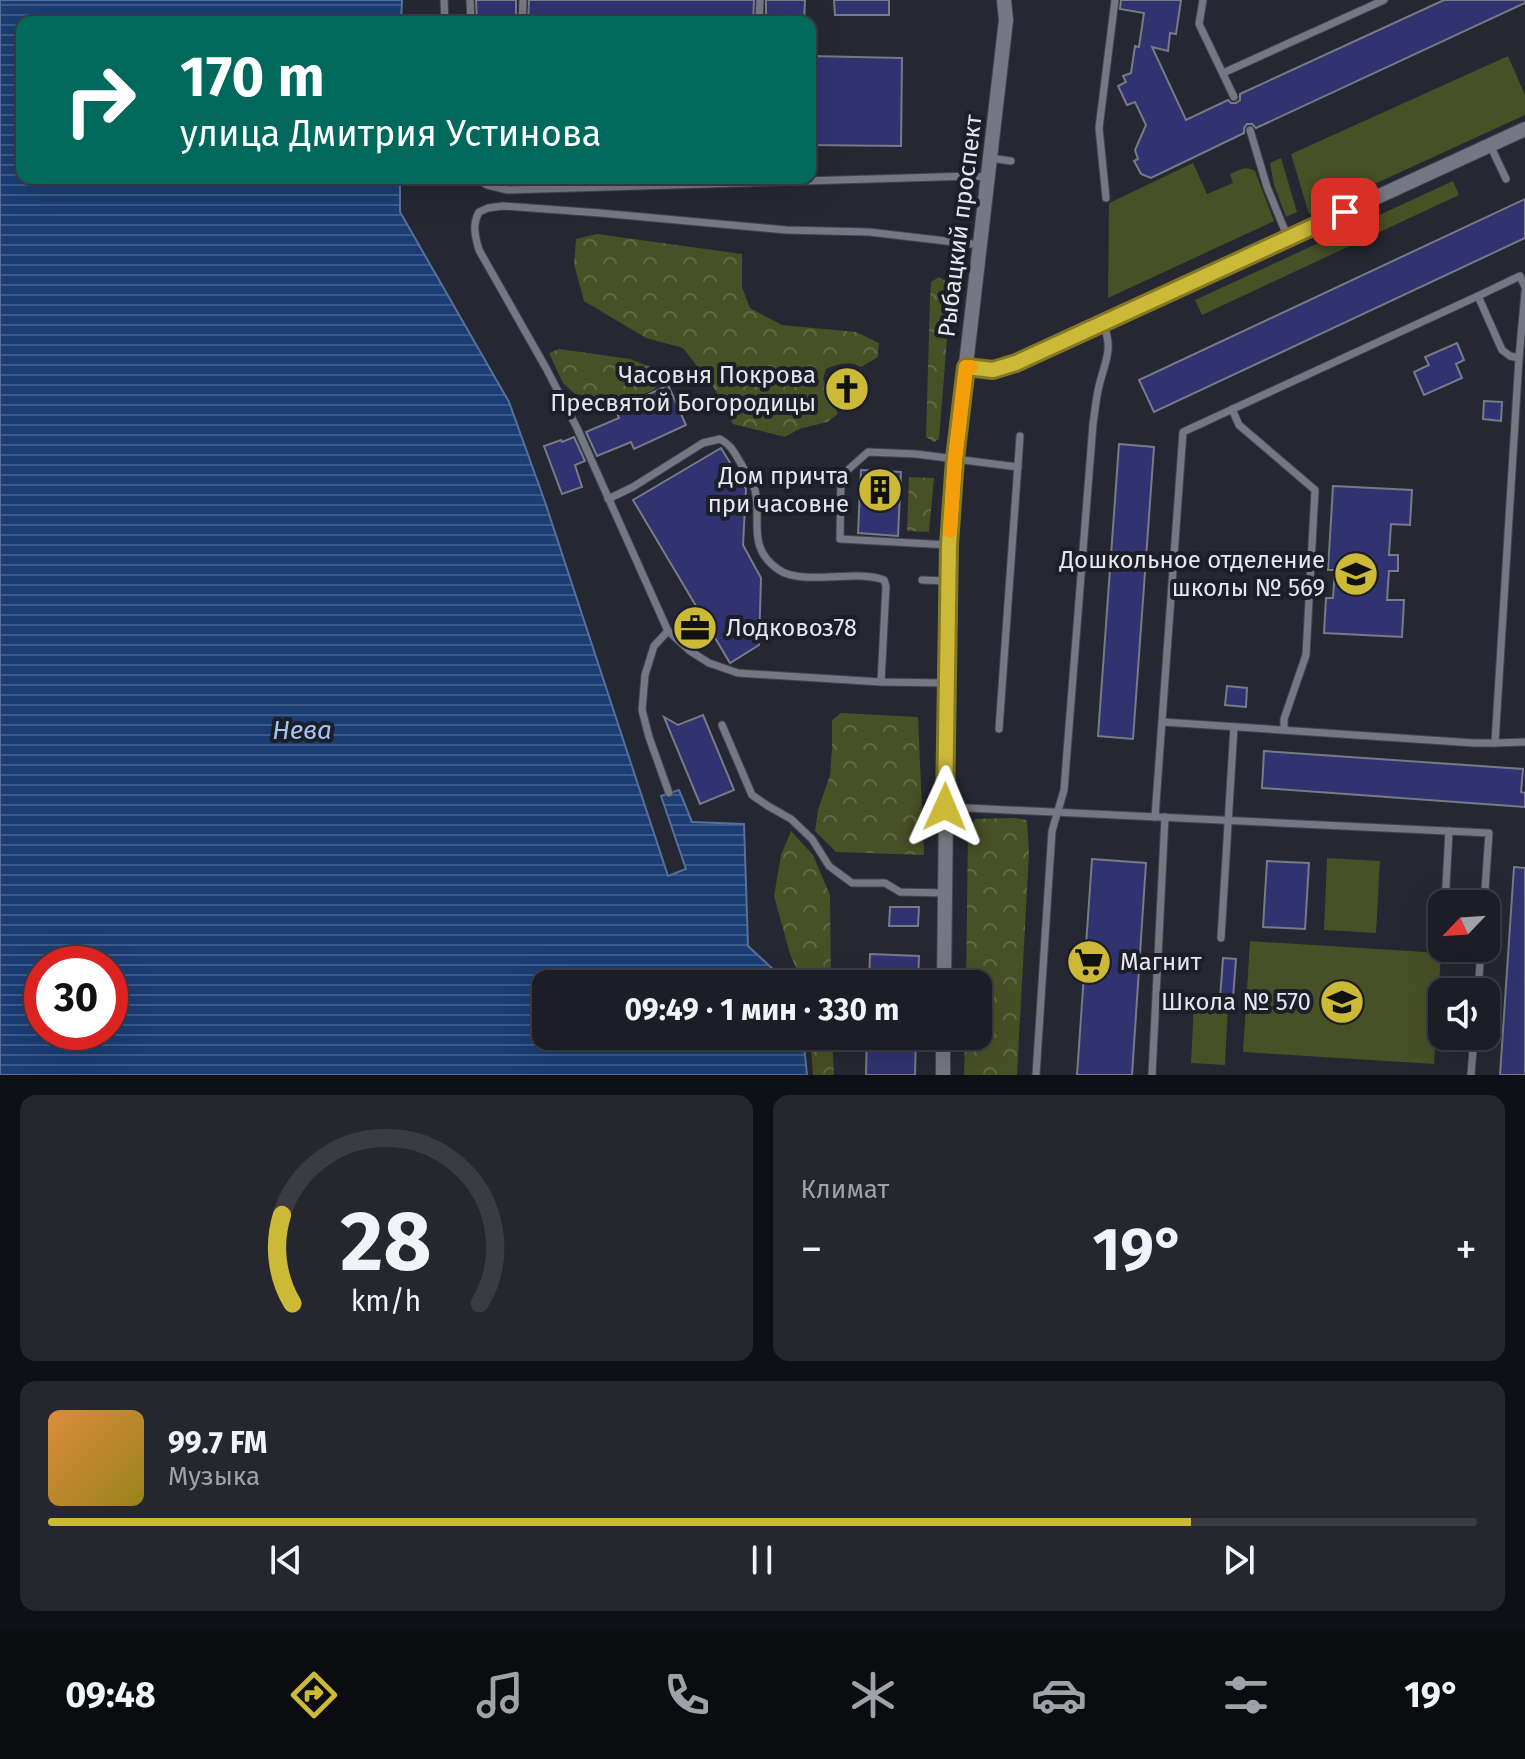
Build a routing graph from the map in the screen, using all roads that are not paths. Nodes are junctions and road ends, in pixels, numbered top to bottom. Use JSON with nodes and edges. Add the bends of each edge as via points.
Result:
{"nodes":[{"id":1,"x":1004,"y":0,"type":"edge"},
{"id":2,"x":1115,"y":0,"type":"edge"},
{"id":3,"x":1203,"y":0,"type":"edge"},
{"id":4,"x":1384,"y":0,"type":"edge"},
{"id":5,"x":1223,"y":73,"type":"junction"},
{"id":6,"x":1234,"y":97,"type":"dead end"},
{"id":7,"x":1525,"y":129,"type":"edge"},
{"id":8,"x":1250,"y":130,"type":"dead end"},
{"id":9,"x":1490,"y":145,"type":"junction"},
{"id":10,"x":990,"y":158,"type":"junction"},
{"id":11,"x":1011,"y":161,"type":"dead end"},
{"id":12,"x":988,"y":177,"type":"junction"},
{"id":13,"x":1506,"y":179,"type":"dead end"},
{"id":14,"x":816,"y":181,"type":"edge"},
{"id":15,"x":485,"y":184,"type":"edge"},
{"id":16,"x":707,"y":184,"type":"edge"},
{"id":17,"x":1106,"y":198,"type":"dead end"},
{"id":18,"x":1288,"y":238,"type":"junction"},
{"id":19,"x":980,"y":245,"type":"junction"},
{"id":20,"x":1525,"y":289,"type":"edge"},
{"id":21,"x":1478,"y":296,"type":"junction"},
{"id":22,"x":1102,"y":323,"type":"junction"},
{"id":23,"x":1519,"y":358,"type":"junction"},
{"id":24,"x":966,"y":367,"type":"junction"},
{"id":25,"x":1232,"y":409,"type":"junction"},
{"id":26,"x":1020,"y":436,"type":"dead end"},
{"id":27,"x":955,"y":459,"type":"junction"},
{"id":28,"x":1018,"y":467,"type":"junction"},
{"id":29,"x":608,"y":499,"type":"junction"},
{"id":30,"x":949,"y":545,"type":"junction"},
{"id":31,"x":922,"y":580,"type":"dead end"},
{"id":32,"x":948,"y":581,"type":"junction"},
{"id":33,"x":668,"y":631,"type":"junction"},
{"id":34,"x":881,"y":682,"type":"junction"},
{"id":35,"x":947,"y":683,"type":"junction"},
{"id":36,"x":1163,"y":722,"type":"junction"},
{"id":37,"x":722,"y":725,"type":"dead end"},
{"id":38,"x":1234,"y":727,"type":"junction"},
{"id":39,"x":999,"y":729,"type":"dead end"},
{"id":40,"x":1284,"y":730,"type":"junction"},
{"id":41,"x":1525,"y":742,"type":"edge"},
{"id":42,"x":1495,"y":743,"type":"junction"},
{"id":43,"x":669,"y":793,"type":"dead end"},
{"id":44,"x":945,"y":807,"type":"junction"},
{"id":45,"x":1057,"y":812,"type":"junction"},
{"id":46,"x":1155,"y":817,"type":"junction"},
{"id":47,"x":1165,"y":817,"type":"junction"},
{"id":48,"x":1227,"y":820,"type":"junction"},
{"id":49,"x":1449,"y":831,"type":"junction"},
{"id":50,"x":1446,"y":890,"type":"edge"},
{"id":51,"x":1485,"y":890,"type":"edge"},
{"id":52,"x":945,"y":893,"type":"junction"},
{"id":53,"x":1221,"y":938,"type":"dead end"},
{"id":54,"x":944,"y":970,"type":"edge"},
{"id":55,"x":943,"y":1050,"type":"edge"},
{"id":56,"x":1473,"y":1050,"type":"edge"},
{"id":57,"x":943,"y":1075,"type":"edge"},
{"id":58,"x":1036,"y":1075,"type":"edge"},
{"id":59,"x":1152,"y":1075,"type":"edge"},
{"id":60,"x":1471,"y":1075,"type":"edge"}],
"edges":[{"from":1,"to":10,"type":"street","name":"Рыбацкий проспект"},
{"from":2,"to":17,"type":"lane","via":[[1099,128]]},
{"from":3,"to":5,"type":"lane","via":[[1199,24]]},
{"from":4,"to":5,"type":"lane"},
{"from":5,"to":6,"type":"lane"},
{"from":7,"to":9,"type":"street"},
{"from":8,"to":18,"type":"lane"},
{"from":9,"to":13,"type":"lane"},
{"from":9,"to":18,"type":"street"},
{"from":10,"to":11,"type":"lane"},
{"from":10,"to":12,"type":"street","name":"Рыбацкий проспект"},
{"from":12,"to":14,"type":"lane"},
{"from":12,"to":19,"type":"street","name":"Рыбацкий проспект"},
{"from":15,"to":16,"type":"lane","via":[[508,190]]},
{"from":18,"to":22,"type":"street"},
{"from":19,"to":24,"type":"street","name":"Рыбацкий проспект"},
{"from":19,"to":29,"type":"lane","via":[[503,206],[479,212],[474,234],[479,250],[577,428]]},
{"from":20,"to":21,"type":"lane","via":[[1520,276]]},
{"from":20,"to":23,"type":"lane"},
{"from":21,"to":23,"type":"lane","via":[[1502,350]]},
{"from":21,"to":25,"type":"lane"},
{"from":22,"to":24,"type":"street","via":[[1016,363],[993,370]]},
{"from":22,"to":45,"type":"lane","via":[[1109,353],[1093,424],[1064,790]]},
{"from":23,"to":42,"type":"lane"},
{"from":24,"to":27,"type":"street","name":"Рыбацкий проспект"},
{"from":25,"to":36,"type":"lane","via":[[1183,432]]},
{"from":25,"to":40,"type":"lane","via":[[1239,425],[1315,490],[1306,655]]},
{"from":26,"to":28,"type":"lane"},
{"from":27,"to":28,"type":"lane"},
{"from":27,"to":30,"type":"street","name":"Рыбацкий проспект"},
{"from":27,"to":30,"type":"lane","via":[[868,452],[841,476],[840,539]]},
{"from":28,"to":39,"type":"lane"},
{"from":29,"to":33,"type":"lane"},
{"from":29,"to":34,"type":"lane","via":[[703,443],[720,439],[729,444],[754,486],[760,549],[778,569],[791,575],[884,580]]},
{"from":30,"to":32,"type":"street","name":"Рыбацкий проспект"},
{"from":31,"to":32,"type":"lane"},
{"from":32,"to":35,"type":"street","name":"Рыбацкий проспект"},
{"from":33,"to":34,"type":"lane","via":[[709,663],[738,673]]},
{"from":33,"to":43,"type":"lane","via":[[654,646],[642,710]]},
{"from":34,"to":35,"type":"lane"},
{"from":35,"to":44,"type":"street","name":"Рыбацкий проспект"},
{"from":36,"to":38,"type":"lane"},
{"from":36,"to":46,"type":"lane"},
{"from":37,"to":52,"type":"lane","via":[[752,795],[791,819],[829,866],[852,883]]},
{"from":38,"to":40,"type":"lane"},
{"from":38,"to":48,"type":"lane"},
{"from":40,"to":42,"type":"lane"},
{"from":41,"to":42,"type":"lane"},
{"from":44,"to":45,"type":"lane"},
{"from":44,"to":52,"type":"street","name":"Рыбацкий проспект"},
{"from":45,"to":46,"type":"lane"},
{"from":45,"to":58,"type":"lane"},
{"from":46,"to":47,"type":"lane"},
{"from":47,"to":48,"type":"lane"},
{"from":47,"to":59,"type":"lane"},
{"from":48,"to":49,"type":"lane"},
{"from":48,"to":53,"type":"lane"},
{"from":49,"to":50,"type":"lane"},
{"from":49,"to":51,"type":"lane","via":[[1489,833]]},
{"from":52,"to":54,"type":"street","name":"Рыбацкий проспект"},
{"from":55,"to":57,"type":"street"},
{"from":56,"to":60,"type":"lane"}]}
